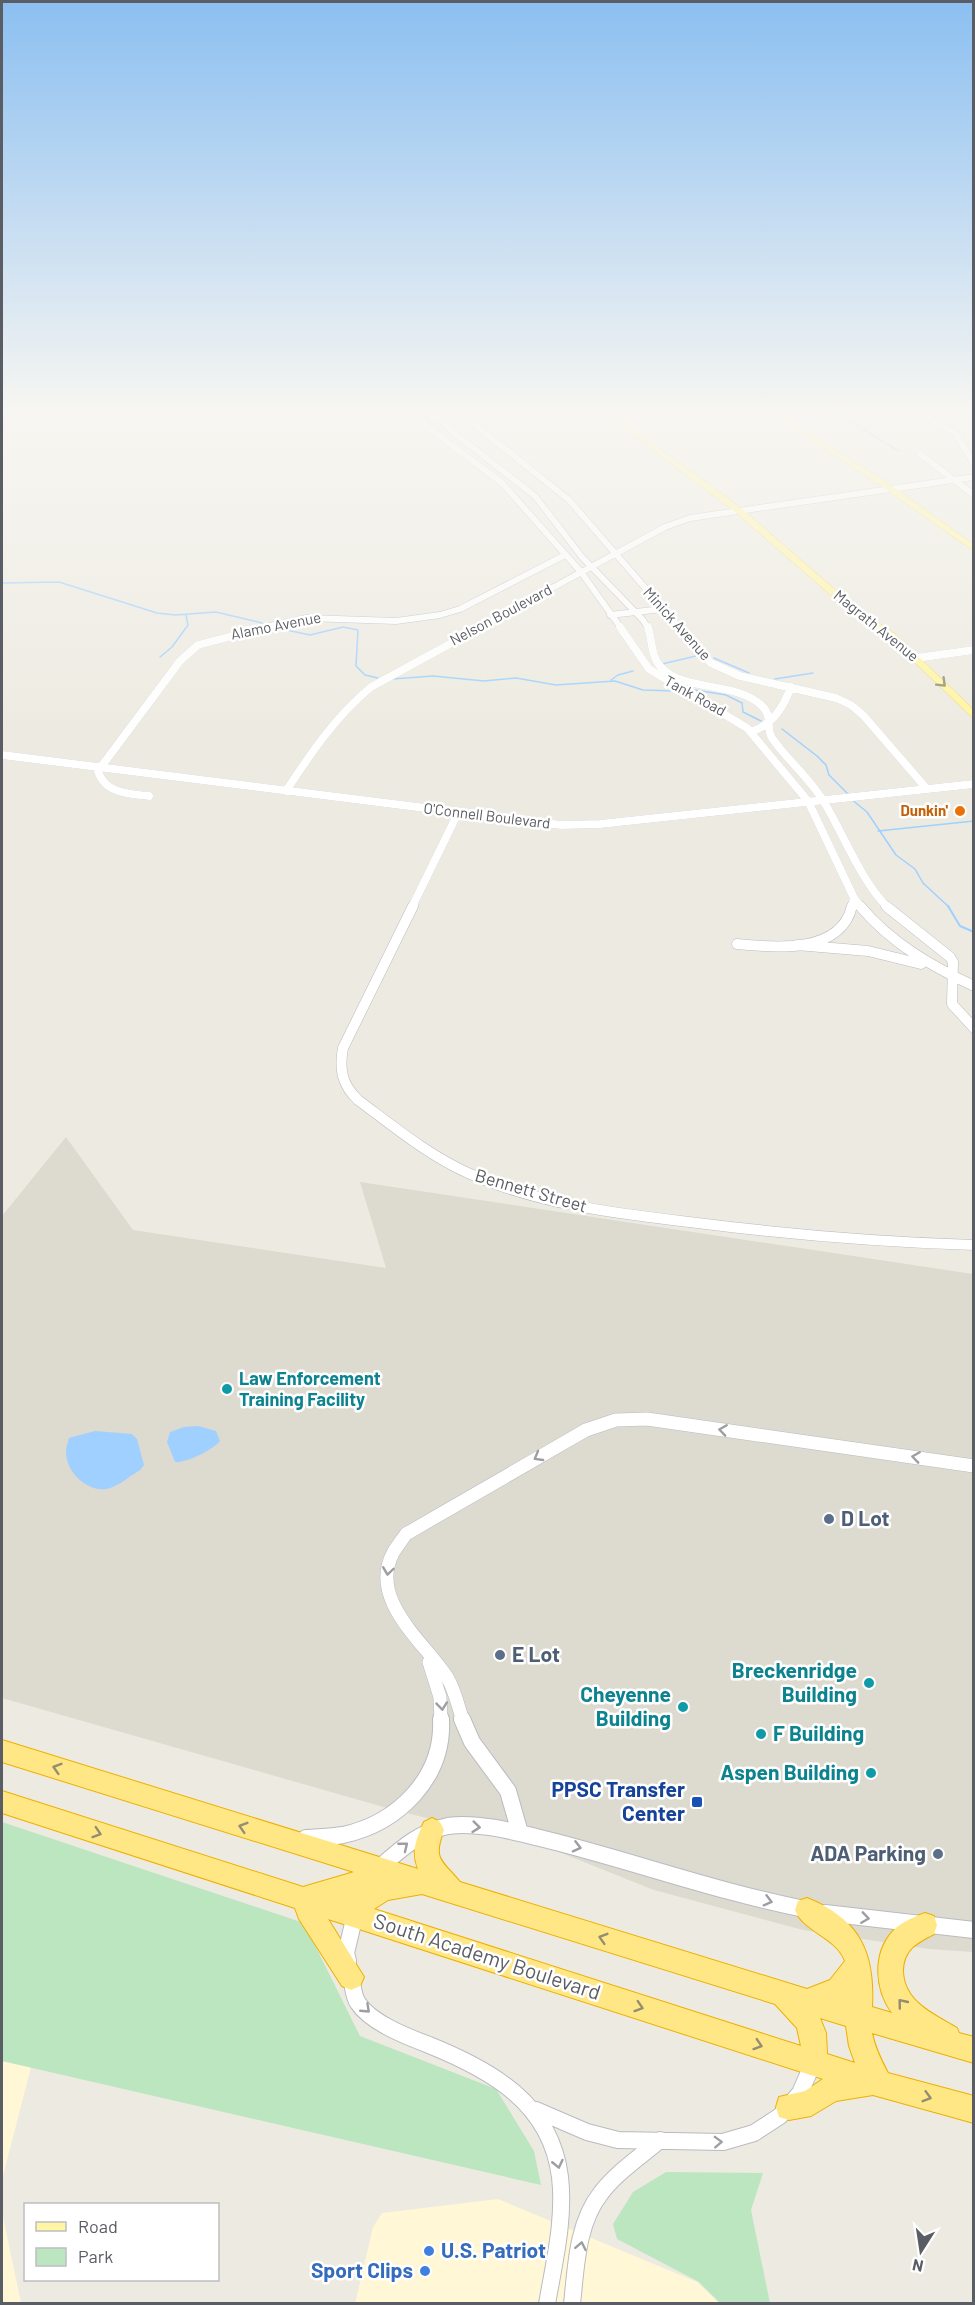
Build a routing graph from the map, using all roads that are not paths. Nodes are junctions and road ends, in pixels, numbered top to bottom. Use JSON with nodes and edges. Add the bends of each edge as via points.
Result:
{"nodes":[{"id":1,"x":531,"y":518,"type":"edge"},
{"id":2,"x":552,"y":518,"type":"edge"},
{"id":3,"x":584,"y":518,"type":"edge"},
{"id":4,"x":691,"y":518,"type":"edge"},
{"id":5,"x":747,"y":518,"type":"edge"},
{"id":6,"x":930,"y":518,"type":"edge"},
{"id":7,"x":974,"y":549,"type":"edge"},
{"id":8,"x":614,"y":554,"type":"junction"},
{"id":9,"x":565,"y":555,"type":"junction"},
{"id":10,"x":591,"y":567,"type":"junction"},
{"id":11,"x":581,"y":572,"type":"junction"},
{"id":12,"x":662,"y":609,"type":"junction"},
{"id":13,"x":635,"y":612,"type":"junction"},
{"id":14,"x":610,"y":615,"type":"junction"},
{"id":15,"x":974,"y":650,"type":"edge"},
{"id":16,"x":916,"y":658,"type":"junction"},
{"id":17,"x":791,"y":687,"type":"junction"},
{"id":18,"x":974,"y":716,"type":"edge"},
{"id":19,"x":769,"y":724,"type":"junction"},
{"id":20,"x":751,"y":732,"type":"junction"},
{"id":21,"x":2,"y":755,"type":"edge"},
{"id":22,"x":100,"y":767,"type":"junction"},
{"id":23,"x":974,"y":784,"type":"edge"},
{"id":24,"x":927,"y":789,"type":"junction"},
{"id":25,"x":286,"y":791,"type":"junction"},
{"id":26,"x":149,"y":796,"type":"dead end"},
{"id":27,"x":823,"y":800,"type":"junction"},
{"id":28,"x":808,"y":801,"type":"junction"},
{"id":29,"x":458,"y":813,"type":"junction"},
{"id":30,"x":854,"y":898,"type":"junction"},
{"id":31,"x":738,"y":944,"type":"dead end"},
{"id":32,"x":797,"y":945,"type":"junction"},
{"id":33,"x":938,"y":969,"type":"junction"},
{"id":34,"x":953,"y":976,"type":"junction"},
{"id":35,"x":974,"y":986,"type":"edge"},
{"id":36,"x":974,"y":1028,"type":"edge"},
{"id":37,"x":974,"y":1245,"type":"edge"},
{"id":38,"x":974,"y":1466,"type":"edge"},
{"id":39,"x":424,"y":1651,"type":"junction"},
{"id":40,"x":2,"y":1751,"type":"edge"},
{"id":41,"x":2,"y":1802,"type":"edge"},
{"id":42,"x":432,"y":1830,"type":"junction"},
{"id":43,"x":520,"y":1833,"type":"junction"},
{"id":44,"x":279,"y":1838,"type":"junction"},
{"id":45,"x":379,"y":1868,"type":"junction"},
{"id":46,"x":429,"y":1884,"type":"junction"},
{"id":47,"x":454,"y":1892,"type":"junction"},
{"id":48,"x":304,"y":1899,"type":"junction"},
{"id":49,"x":807,"y":1910,"type":"junction"},
{"id":50,"x":356,"y":1915,"type":"junction"},
{"id":51,"x":926,"y":1925,"type":"junction"},
{"id":52,"x":974,"y":1930,"type":"edge"},
{"id":53,"x":858,"y":1962,"type":"junction"},
{"id":54,"x":351,"y":1977,"type":"junction"},
{"id":55,"x":780,"y":1993,"type":"junction"},
{"id":56,"x":805,"y":2001,"type":"junction"},
{"id":57,"x":858,"y":2017,"type":"junction"},
{"id":58,"x":970,"y":2049,"type":"edge"},
{"id":59,"x":813,"y":2062,"type":"junction"},
{"id":60,"x":880,"y":2084,"type":"junction"},
{"id":61,"x":789,"y":2107,"type":"junction"},
{"id":62,"x":536,"y":2110,"type":"junction"},
{"id":63,"x":974,"y":2110,"type":"edge"},
{"id":64,"x":660,"y":2140,"type":"junction"},
{"id":65,"x":547,"y":2304,"type":"edge"},
{"id":66,"x":572,"y":2304,"type":"edge"}],
"edges":[{"from":1,"to":9,"type":"street","name":"Tank Road"},
{"from":2,"to":10,"type":"street"},
{"from":3,"to":8,"type":"street","name":"Minick Avenue"},
{"from":4,"to":8,"type":"street","name":"Nelson Boulevard"},
{"from":5,"to":16,"type":"main road","name":"Magrath Avenue","via":[[852,609],[885,630]]},
{"from":6,"to":7,"type":"main road"},
{"from":8,"to":10,"type":"street","name":"Nelson Boulevard"},
{"from":8,"to":12,"type":"street","name":"Minick Avenue"},
{"from":9,"to":11,"type":"street","name":"Tank Road"},
{"from":9,"to":22,"type":"street","name":"Alamo Avenue","via":[[460,609],[440,615],[396,621],[307,618],[198,645],[180,661]]},
{"from":10,"to":11,"type":"street","name":"Nelson Boulevard"},
{"from":10,"to":13,"type":"street"},
{"from":11,"to":14,"type":"street","name":"Tank Road"},
{"from":11,"to":25,"type":"street","name":"Nelson Boulevard","via":[[371,687],[329,727]]},
{"from":12,"to":13,"type":"street"},
{"from":12,"to":17,"type":"street","name":"Minick Avenue","via":[[718,667]]},
{"from":13,"to":14,"type":"street"},
{"from":13,"to":19,"type":"street","via":[[648,626],[653,654],[661,667],[682,679],[741,693],[765,709]]},
{"from":14,"to":20,"type":"street","name":"Tank Road","via":[[649,669]]},
{"from":15,"to":16,"type":"street"},
{"from":16,"to":18,"type":"main road","name":"Magrath Avenue","one_way":true},
{"from":17,"to":19,"type":"street","via":[[784,706]]},
{"from":17,"to":24,"type":"street","name":"Minick Avenue","via":[[836,698],[859,710]]},
{"from":19,"to":20,"type":"street"},
{"from":19,"to":27,"type":"street","via":[[771,736]]},
{"from":20,"to":28,"type":"street","name":"Tank Road"},
{"from":21,"to":22,"type":"street","name":"O'Connell Boulevard"},
{"from":22,"to":25,"type":"street","name":"O'Connell Boulevard"},
{"from":22,"to":26,"type":"street","via":[[99,777],[109,787]]},
{"from":23,"to":24,"type":"street","name":"O'Connell Boulevard"},
{"from":24,"to":27,"type":"street","name":"O'Connell Boulevard"},
{"from":25,"to":29,"type":"street","name":"O'Connell Boulevard"},
{"from":27,"to":28,"type":"street","name":"O'Connell Boulevard"},
{"from":27,"to":34,"type":"street","via":[[871,890],[892,913],[950,957],[955,968]]},
{"from":28,"to":29,"type":"street","name":"O'Connell Boulevard","via":[[585,825]]},
{"from":28,"to":30,"type":"street","name":"Tank Road"},
{"from":29,"to":37,"type":"street","name":"Bennett Street","via":[[343,1046],[342,1078],[347,1090],[358,1100],[457,1168],[556,1201],[813,1237]]},
{"from":30,"to":32,"type":"street","via":[[851,916],[838,930]]},
{"from":30,"to":33,"type":"street","name":"Tank Road","via":[[875,924]]},
{"from":31,"to":32,"type":"street"},
{"from":32,"to":33,"type":"street","via":[[868,951]]},
{"from":33,"to":34,"type":"street","name":"Tank Road"},
{"from":34,"to":35,"type":"street","name":"Tank Road"},
{"from":34,"to":36,"type":"street","via":[[952,1004]]},
{"from":38,"to":39,"type":"street","one_way":true,"via":[[647,1419],[609,1420],[419,1525],[398,1543],[387,1566],[388,1590],[394,1608]]},
{"from":39,"to":43,"type":"street","via":[[454,1691],[472,1742],[506,1786]]},
{"from":39,"to":44,"type":"street","one_way":true,"via":[[440,1695],[442,1735],[431,1774],[420,1790],[395,1815],[375,1826],[326,1838]]},
{"from":44,"to":40,"type":"highway","one_way":true},
{"from":41,"to":48,"type":"highway","name":"South Academy Boulevard","one_way":true},
{"from":42,"to":43,"type":"street","one_way":true,"via":[[473,1826]]},
{"from":45,"to":42,"type":"street","one_way":true,"via":[[415,1837]]},
{"from":42,"to":47,"type":"highway","via":[[424,1851],[426,1860]]},
{"from":43,"to":49,"type":"street","one_way":true},
{"from":44,"to":45,"type":"highway"},
{"from":45,"to":46,"type":"highway"},
{"from":45,"to":48,"type":"highway","via":[[357,1885]]},
{"from":46,"to":47,"type":"highway"},
{"from":46,"to":50,"type":"highway","via":[[381,1889],[367,1896]]},
{"from":55,"to":47,"type":"highway","one_way":true},
{"from":48,"to":50,"type":"highway","name":"South Academy Boulevard"},
{"from":48,"to":54,"type":"highway"},
{"from":49,"to":51,"type":"street","one_way":true},
{"from":49,"to":53,"type":"highway","via":[[840,1934],[853,1948]]},
{"from":50,"to":54,"type":"street","via":[[346,1953]]},
{"from":50,"to":59,"type":"highway","name":"South Academy Boulevard","one_way":true},
{"from":51,"to":52,"type":"street"},
{"from":58,"to":51,"type":"highway","one_way":true,"via":[[912,2014],[899,2002],[892,1987],[890,1972],[897,1946],[907,1934]]},
{"from":53,"to":56,"type":"highway","via":[[849,1981],[839,1990]]},
{"from":53,"to":57,"type":"highway"},
{"from":54,"to":62,"type":"street","one_way":true,"via":[[358,2004],[392,2032],[494,2075]]},
{"from":55,"to":56,"type":"highway"},
{"from":55,"to":59,"type":"highway","via":[[808,2020],[816,2045]]},
{"from":56,"to":57,"type":"highway"},
{"from":57,"to":58,"type":"highway"},
{"from":57,"to":60,"type":"highway","via":[[863,2053]]},
{"from":59,"to":60,"type":"highway","name":"South Academy Boulevard"},
{"from":59,"to":61,"type":"street","via":[[808,2079]]},
{"from":60,"to":61,"type":"highway","via":[[840,2086],[811,2103]]},
{"from":60,"to":63,"type":"highway","name":"South Academy Boulevard","one_way":true},
{"from":64,"to":61,"type":"street","one_way":true,"via":[[721,2143],[744,2138],[771,2126]]},
{"from":62,"to":64,"type":"street","via":[[618,2140]]},
{"from":62,"to":65,"type":"street","one_way":true,"via":[[550,2137],[562,2185],[561,2226]]},
{"from":66,"to":64,"type":"street","one_way":true,"via":[[593,2203]]}]}
